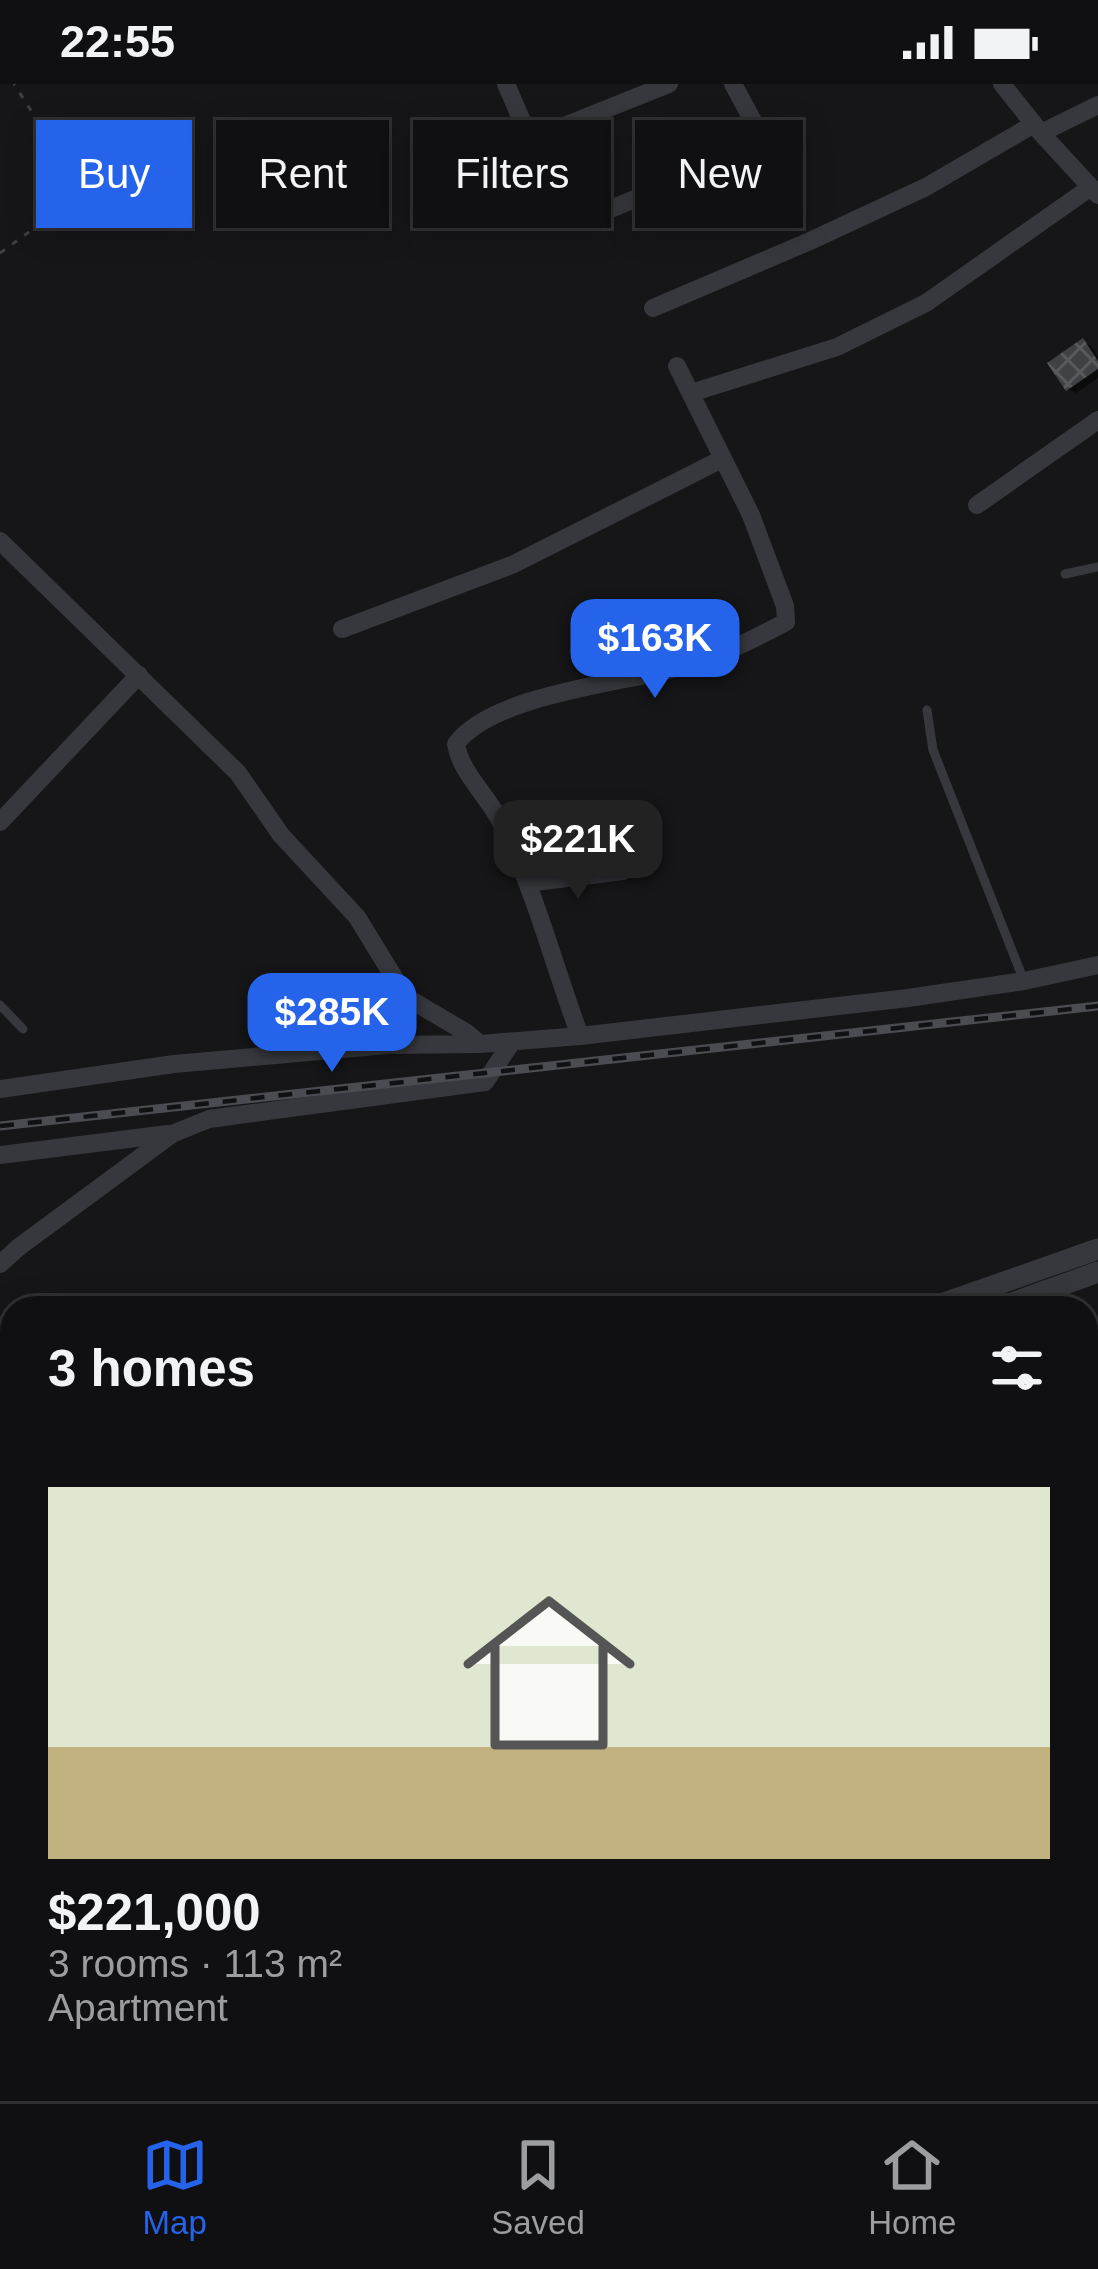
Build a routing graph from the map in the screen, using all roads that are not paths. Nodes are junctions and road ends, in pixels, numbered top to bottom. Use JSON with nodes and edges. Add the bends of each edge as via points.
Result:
{"nodes":[{"id":1,"x":506,"y":84,"type":"edge"},
{"id":2,"x":669,"y":84,"type":"edge"},
{"id":3,"x":733,"y":84,"type":"edge"},
{"id":4,"x":1013,"y":87,"type":"edge"},
{"id":5,"x":1098,"y":105,"type":"edge"},
{"id":6,"x":522,"y":120,"type":"edge"},
{"id":7,"x":580,"y":120,"type":"edge"},
{"id":8,"x":1037,"y":128,"type":"junction"},
{"id":9,"x":1095,"y":191,"type":"edge"},
{"id":10,"x":611,"y":209,"type":"edge"},
{"id":11,"x":652,"y":308,"type":"dead end"},
{"id":12,"x":676,"y":366,"type":"dead end"},
{"id":13,"x":692,"y":393,"type":"junction"},
{"id":14,"x":1098,"y":420,"type":"edge"},
{"id":15,"x":722,"y":459,"type":"junction"},
{"id":16,"x":977,"y":505,"type":"dead end"},
{"id":17,"x":0,"y":541,"type":"edge"},
{"id":18,"x":1098,"y":567,"type":"edge"},
{"id":19,"x":1065,"y":574,"type":"dead end"},
{"id":20,"x":342,"y":629,"type":"dead end"},
{"id":21,"x":140,"y":675,"type":"junction"},
{"id":22,"x":927,"y":710,"type":"dead end"},
{"id":23,"x":0,"y":822,"type":"edge"},
{"id":24,"x":623,"y":871,"type":"dead end"},
{"id":25,"x":527,"y":883,"type":"junction"},
{"id":26,"x":1098,"y":965,"type":"edge"},
{"id":27,"x":1024,"y":980,"type":"junction"},
{"id":28,"x":0,"y":1005,"type":"edge"},
{"id":29,"x":23,"y":1028,"type":"dead end"},
{"id":30,"x":580,"y":1036,"type":"junction"},
{"id":31,"x":512,"y":1042,"type":"junction"},
{"id":32,"x":480,"y":1044,"type":"junction"},
{"id":33,"x":0,"y":1088,"type":"edge"},
{"id":34,"x":172,"y":1134,"type":"junction"},
{"id":35,"x":0,"y":1156,"type":"edge"},
{"id":36,"x":1098,"y":1249,"type":"edge"},
{"id":37,"x":0,"y":1264,"type":"edge"},
{"id":38,"x":1098,"y":1273,"type":"edge"},
{"id":39,"x":964,"y":1296,"type":"edge"},
{"id":40,"x":1032,"y":1296,"type":"edge"}],
"edges":[{"from":1,"to":6,"type":"street"},
{"from":2,"to":7,"type":"street"},
{"from":3,"to":10,"type":"street","via":[[760,134],[758,149]]},
{"from":4,"to":8,"type":"street"},
{"from":5,"to":8,"type":"street"},
{"from":8,"to":9,"type":"street"},
{"from":8,"to":11,"type":"street","via":[[926,187]]},
{"from":9,"to":13,"type":"street","via":[[926,303],[837,347]]},
{"from":12,"to":13,"type":"street"},
{"from":13,"to":15,"type":"street"},
{"from":14,"to":16,"type":"street"},
{"from":15,"to":20,"type":"street","via":[[514,565]]},
{"from":15,"to":25,"type":"street","via":[[757,529],[786,622],[729,652],[558,692],[464,733],[458,757],[501,823]]},
{"from":17,"to":21,"type":"street"},
{"from":18,"to":19,"type":"lane"},
{"from":21,"to":23,"type":"street"},
{"from":21,"to":32,"type":"street","via":[[238,773],[281,835],[356,917],[406,998]]},
{"from":22,"to":27,"type":"lane","via":[[933,750]]},
{"from":24,"to":25,"type":"street"},
{"from":25,"to":30,"type":"street"},
{"from":26,"to":27,"type":"street"},
{"from":27,"to":30,"type":"street"},
{"from":28,"to":29,"type":"lane"},
{"from":30,"to":31,"type":"street"},
{"from":31,"to":32,"type":"street"},
{"from":31,"to":34,"type":"street","via":[[484,1082],[209,1119]]},
{"from":32,"to":33,"type":"street","via":[[174,1064]]},
{"from":34,"to":35,"type":"street"},
{"from":34,"to":37,"type":"street"},
{"from":36,"to":39,"type":"street"},
{"from":38,"to":40,"type":"street"}]}
